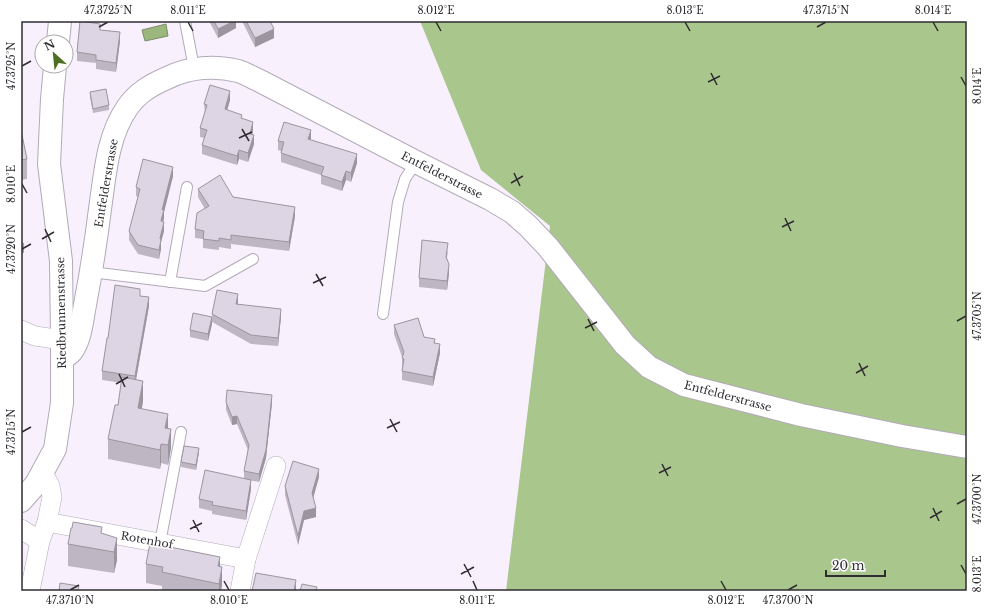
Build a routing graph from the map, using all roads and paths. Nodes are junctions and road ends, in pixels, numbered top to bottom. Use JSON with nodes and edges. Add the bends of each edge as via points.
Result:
{"nodes":[{"id":1,"x":60,"y":21,"type":"edge"},
{"id":2,"x":185,"y":21,"type":"edge"},
{"id":3,"x":59,"y":34,"type":"edge"},
{"id":4,"x":194,"y":68,"type":"junction"},
{"id":5,"x":54,"y":74,"type":"edge"},
{"id":6,"x":416,"y":162,"type":"junction"},
{"id":7,"x":187,"y":187,"type":"dead end"},
{"id":8,"x":253,"y":259,"type":"dead end"},
{"id":9,"x":91,"y":272,"type":"junction"},
{"id":10,"x":170,"y":282,"type":"junction"},
{"id":11,"x":383,"y":314,"type":"dead end"},
{"id":12,"x":21,"y":330,"type":"edge"},
{"id":13,"x":62,"y":349,"type":"junction"},
{"id":14,"x":181,"y":432,"type":"dead end"},
{"id":15,"x":967,"y":447,"type":"edge"},
{"id":16,"x":276,"y":466,"type":"dead end"},
{"id":17,"x":43,"y":473,"type":"junction"},
{"id":18,"x":21,"y":501,"type":"edge"},
{"id":19,"x":47,"y":522,"type":"junction"},
{"id":20,"x":21,"y":529,"type":"edge"},
{"id":21,"x":40,"y":541,"type":"junction"},
{"id":22,"x":160,"y":543,"type":"junction"},
{"id":23,"x":246,"y":559,"type":"junction"},
{"id":24,"x":30,"y":591,"type":"edge"},
{"id":25,"x":240,"y":591,"type":"edge"}],
"edges":[{"from":1,"to":3,"type":"street"},
{"from":2,"to":4,"type":"lane"},
{"from":4,"to":6,"type":"street","name":"Entfelderstrasse","via":[[238,71]]},
{"from":4,"to":9,"type":"street","name":"Entfelderstrasse","via":[[152,85],[137,95],[118,124],[106,168]]},
{"from":5,"to":13,"type":"street","name":"Riedbrunnenstrasse","via":[[50,164],[61,261]]},
{"from":6,"to":11,"type":"lane","via":[[405,179],[398,202]]},
{"from":6,"to":15,"type":"street","name":"Entfelderstrasse","via":[[512,212],[548,247],[625,345],[649,367],[677,382],[801,415]]},
{"from":7,"to":10,"type":"lane"},
{"from":8,"to":10,"type":"lane","via":[[205,286]]},
{"from":9,"to":10,"type":"lane"},
{"from":9,"to":13,"type":"street","name":"Entfelderstrasse","via":[[78,341],[72,353]]},
{"from":12,"to":13,"type":"street"},
{"from":13,"to":17,"type":"street","name":"Riedbrunnenstrasse","via":[[62,403],[56,449]]},
{"from":14,"to":22,"type":"lane"},
{"from":16,"to":23,"type":"street"},
{"from":17,"to":18,"type":"street","name":"Riedbrunnenstrasse"},
{"from":17,"to":19,"type":"street","via":[[52,497]]},
{"from":19,"to":21,"type":"street"},
{"from":19,"to":22,"type":"street","name":"Rotenhof"},
{"from":20,"to":21,"type":"street"},
{"from":21,"to":24,"type":"street"},
{"from":22,"to":23,"type":"street","name":"Rotenhof"},
{"from":23,"to":25,"type":"street"}]}
